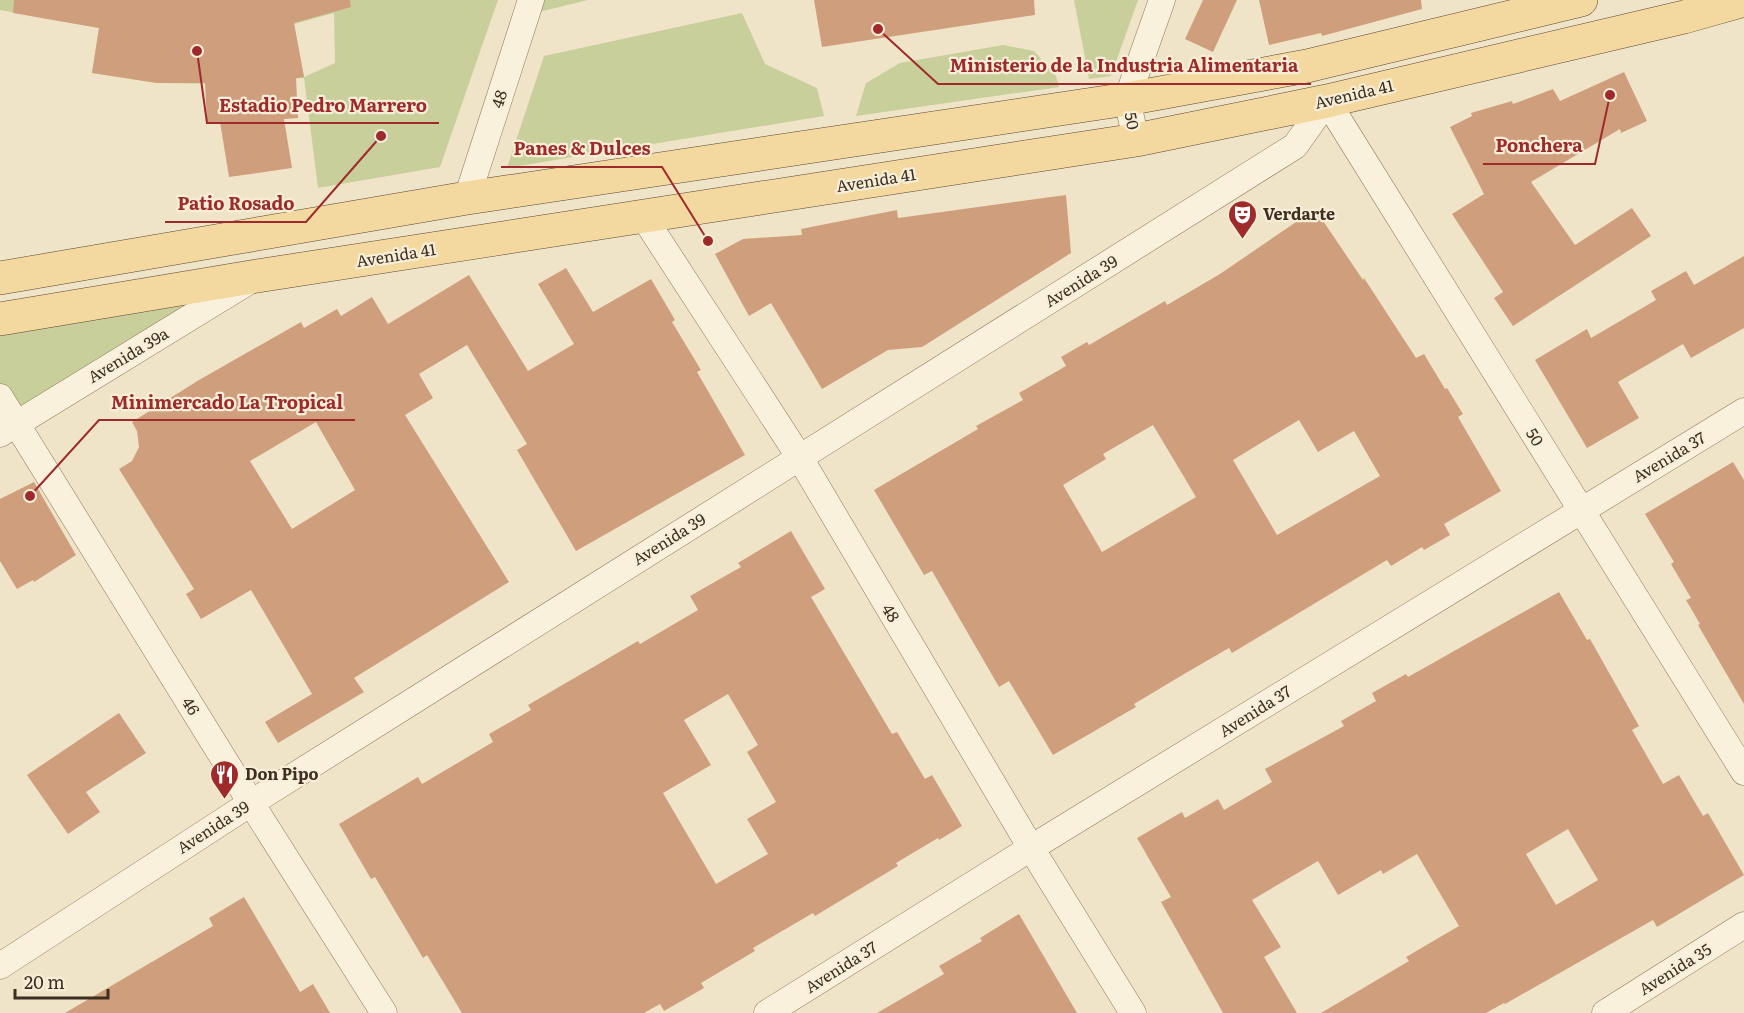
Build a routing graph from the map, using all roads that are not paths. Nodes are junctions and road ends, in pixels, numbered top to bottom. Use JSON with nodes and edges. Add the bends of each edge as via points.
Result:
{"nodes":[{"id":1,"x":531,"y":0,"type":"edge"},
{"id":2,"x":1162,"y":0,"type":"edge"},
{"id":3,"x":1581,"y":0,"type":"edge"},
{"id":4,"x":1744,"y":0,"type":"edge"},
{"id":5,"x":1127,"y":99,"type":"junction"},
{"id":6,"x":1327,"y":101,"type":"junction"},
{"id":7,"x":1136,"y":140,"type":"junction"},
{"id":8,"x":467,"y":198,"type":"junction"},
{"id":9,"x":643,"y":216,"type":"junction"},
{"id":10,"x":257,"y":276,"type":"junction"},
{"id":11,"x":0,"y":278,"type":"edge"},
{"id":12,"x":0,"y":319,"type":"edge"},
{"id":13,"x":0,"y":397,"type":"edge"},
{"id":14,"x":1744,"y":411,"type":"edge"},
{"id":15,"x":8,"y":428,"type":"edge"},
{"id":16,"x":800,"y":458,"type":"junction"},
{"id":17,"x":1581,"y":510,"type":"junction"},
{"id":18,"x":1744,"y":772,"type":"edge"},
{"id":19,"x":251,"y":803,"type":"junction"},
{"id":20,"x":1031,"y":848,"type":"junction"},
{"id":21,"x":1744,"y":925,"type":"edge"},
{"id":22,"x":0,"y":966,"type":"edge"},
{"id":23,"x":384,"y":1013,"type":"edge"},
{"id":24,"x":767,"y":1013,"type":"edge"},
{"id":25,"x":1133,"y":1013,"type":"edge"},
{"id":26,"x":1605,"y":1013,"type":"edge"}],
"edges":[{"from":1,"to":8,"type":"street","name":"48"},
{"from":2,"to":5,"type":"street","name":"50"},
{"from":3,"to":5,"type":"main road","via":[[1307,66]]},
{"from":4,"to":6,"type":"main road","name":"Avenida 41"},
{"from":5,"to":7,"type":"street","name":"50"},
{"from":5,"to":8,"type":"main road"},
{"from":6,"to":7,"type":"main road","name":"Avenida 41"},
{"from":6,"to":16,"type":"street","name":"Avenida 39","via":[[1295,146]]},
{"from":6,"to":17,"type":"street","name":"50"},
{"from":7,"to":9,"type":"main road","name":"Avenida 41"},
{"from":8,"to":11,"type":"main road"},
{"from":9,"to":10,"type":"main road","name":"Avenida 41"},
{"from":9,"to":16,"type":"street","name":"48"},
{"from":10,"to":12,"type":"main road","name":"Avenida 41"},
{"from":10,"to":15,"type":"street","name":"Avenida 39a"},
{"from":13,"to":15,"type":"street","name":"46"},
{"from":14,"to":17,"type":"street","name":"Avenida 37"},
{"from":15,"to":19,"type":"street","name":"46"},
{"from":16,"to":19,"type":"street","name":"Avenida 39"},
{"from":16,"to":20,"type":"street","name":"48"},
{"from":17,"to":18,"type":"street","name":"50"},
{"from":17,"to":20,"type":"street","name":"Avenida 37"},
{"from":19,"to":22,"type":"street","name":"Avenida 39"},
{"from":19,"to":23,"type":"street","name":"46"},
{"from":20,"to":24,"type":"street","name":"Avenida 37"},
{"from":20,"to":25,"type":"street","name":"48"},
{"from":21,"to":26,"type":"street","name":"Avenida 35"}]}
